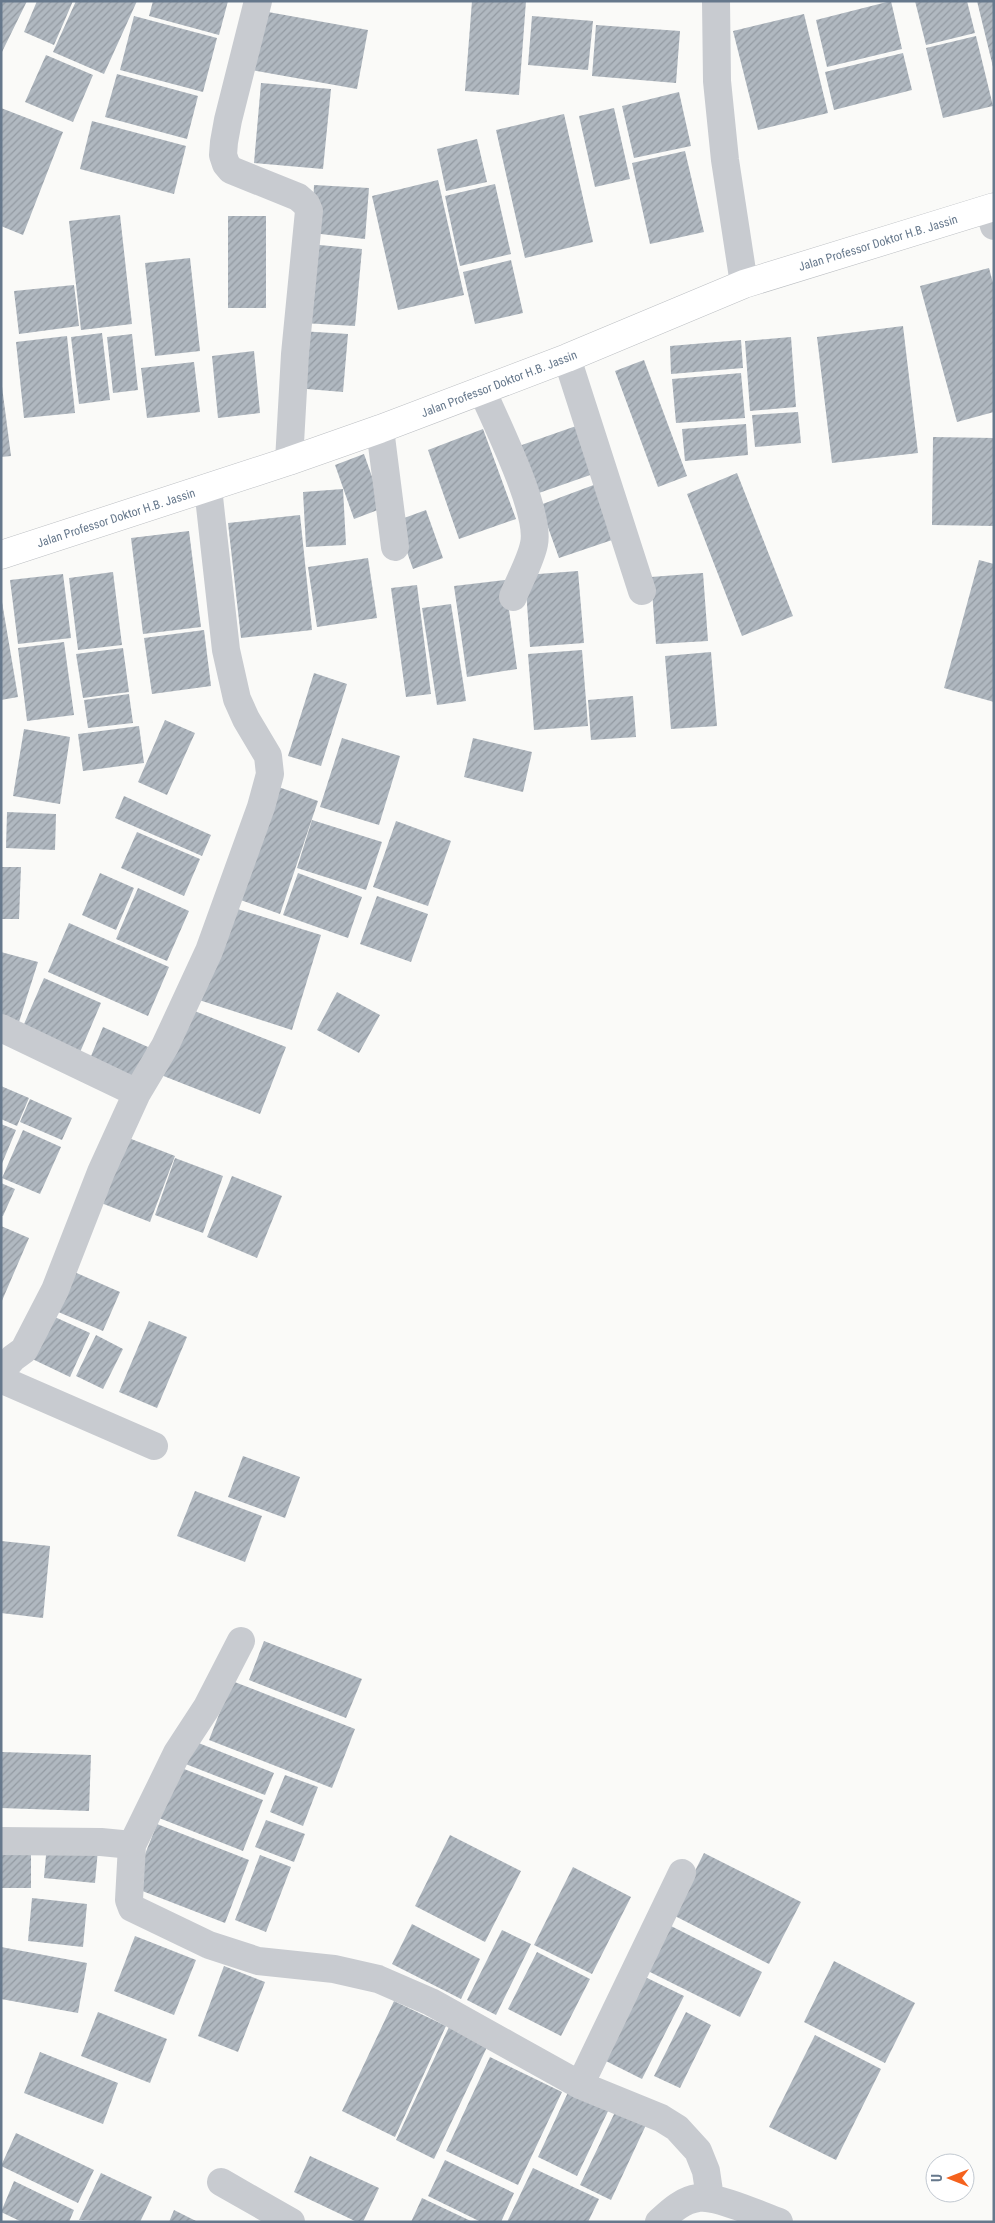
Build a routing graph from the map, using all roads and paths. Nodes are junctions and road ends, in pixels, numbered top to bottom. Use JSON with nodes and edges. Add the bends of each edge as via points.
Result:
{"nodes":[{"id":1,"x":258,"y":1,"type":"edge"},
{"id":2,"x":716,"y":1,"type":"edge"},
{"id":3,"x":992,"y":214,"type":"edge"},
{"id":4,"x":744,"y":284,"type":"junction"},
{"id":5,"x":567,"y":358,"type":"junction"},
{"id":6,"x":482,"y":390,"type":"junction"},
{"id":7,"x":380,"y":429,"type":"junction"},
{"id":8,"x":289,"y":461,"type":"junction"},
{"id":9,"x":208,"y":488,"type":"junction"},
{"id":10,"x":395,"y":547,"type":"dead end"},
{"id":11,"x":1,"y":555,"type":"edge"},
{"id":12,"x":642,"y":591,"type":"dead end"},
{"id":13,"x":513,"y":597,"type":"dead end"},
{"id":14,"x":1,"y":1028,"type":"edge"},
{"id":15,"x":137,"y":1092,"type":"junction"},
{"id":16,"x":1,"y":1372,"type":"edge"},
{"id":17,"x":1,"y":1378,"type":"edge"},
{"id":18,"x":154,"y":1446,"type":"dead end"},
{"id":19,"x":241,"y":1641,"type":"dead end"},
{"id":20,"x":1,"y":1841,"type":"edge"},
{"id":21,"x":132,"y":1845,"type":"junction"},
{"id":22,"x":682,"y":1874,"type":"dead end"},
{"id":23,"x":580,"y":2085,"type":"junction"},
{"id":24,"x":222,"y":2182,"type":"dead end"},
{"id":25,"x":710,"y":2198,"type":"junction"},
{"id":26,"x":291,"y":2222,"type":"edge"},
{"id":27,"x":659,"y":2222,"type":"edge"},
{"id":28,"x":778,"y":2222,"type":"edge"}],
"edges":[{"from":1,"to":8,"type":"street","via":[[228,120],[223,155],[230,170],[298,197],[309,211],[295,354]]},
{"from":2,"to":4,"type":"street","via":[[717,81]]},
{"from":3,"to":4,"type":"highway","name":"Jalan Professor Doktor H.B. Jassin"},
{"from":4,"to":5,"type":"highway","name":"Jalan Professor Doktor H.B. Jassin"},
{"from":5,"to":6,"type":"highway","name":"Jalan Professor Doktor H.B. Jassin"},
{"from":5,"to":12,"type":"street"},
{"from":6,"to":7,"type":"highway","name":"Jalan Professor Doktor H.B. Jassin"},
{"from":6,"to":13,"type":"street","via":[[530,504],[536,530],[534,545]]},
{"from":7,"to":8,"type":"highway","name":"Jalan Professor Doktor H.B. Jassin"},
{"from":7,"to":10,"type":"street"},
{"from":8,"to":9,"type":"highway","name":"Jalan Professor Doktor H.B. Jassin"},
{"from":9,"to":11,"type":"highway","name":"Jalan Professor Doktor H.B. Jassin"},
{"from":9,"to":15,"type":"street","via":[[226,650],[237,699],[268,756],[270,774],[262,807],[209,952],[165,1046]]},
{"from":14,"to":15,"type":"street"},
{"from":15,"to":16,"type":"street","via":[[101,1172],[55,1290],[24,1350]]},
{"from":17,"to":18,"type":"street"},
{"from":19,"to":21,"type":"street","via":[[208,1707],[177,1753]]},
{"from":20,"to":21,"type":"street"},
{"from":21,"to":23,"type":"street","via":[[129,1900],[132,1908],[209,1945],[258,1961],[334,1969],[378,1979],[431,2002]]},
{"from":22,"to":23,"type":"street"},
{"from":23,"to":25,"type":"street","via":[[661,2118],[677,2128],[698,2151],[706,2171]]},
{"from":24,"to":26,"type":"street"},
{"from":25,"to":27,"type":"street","via":[[697,2198],[679,2205]]},
{"from":25,"to":28,"type":"street"}]}
